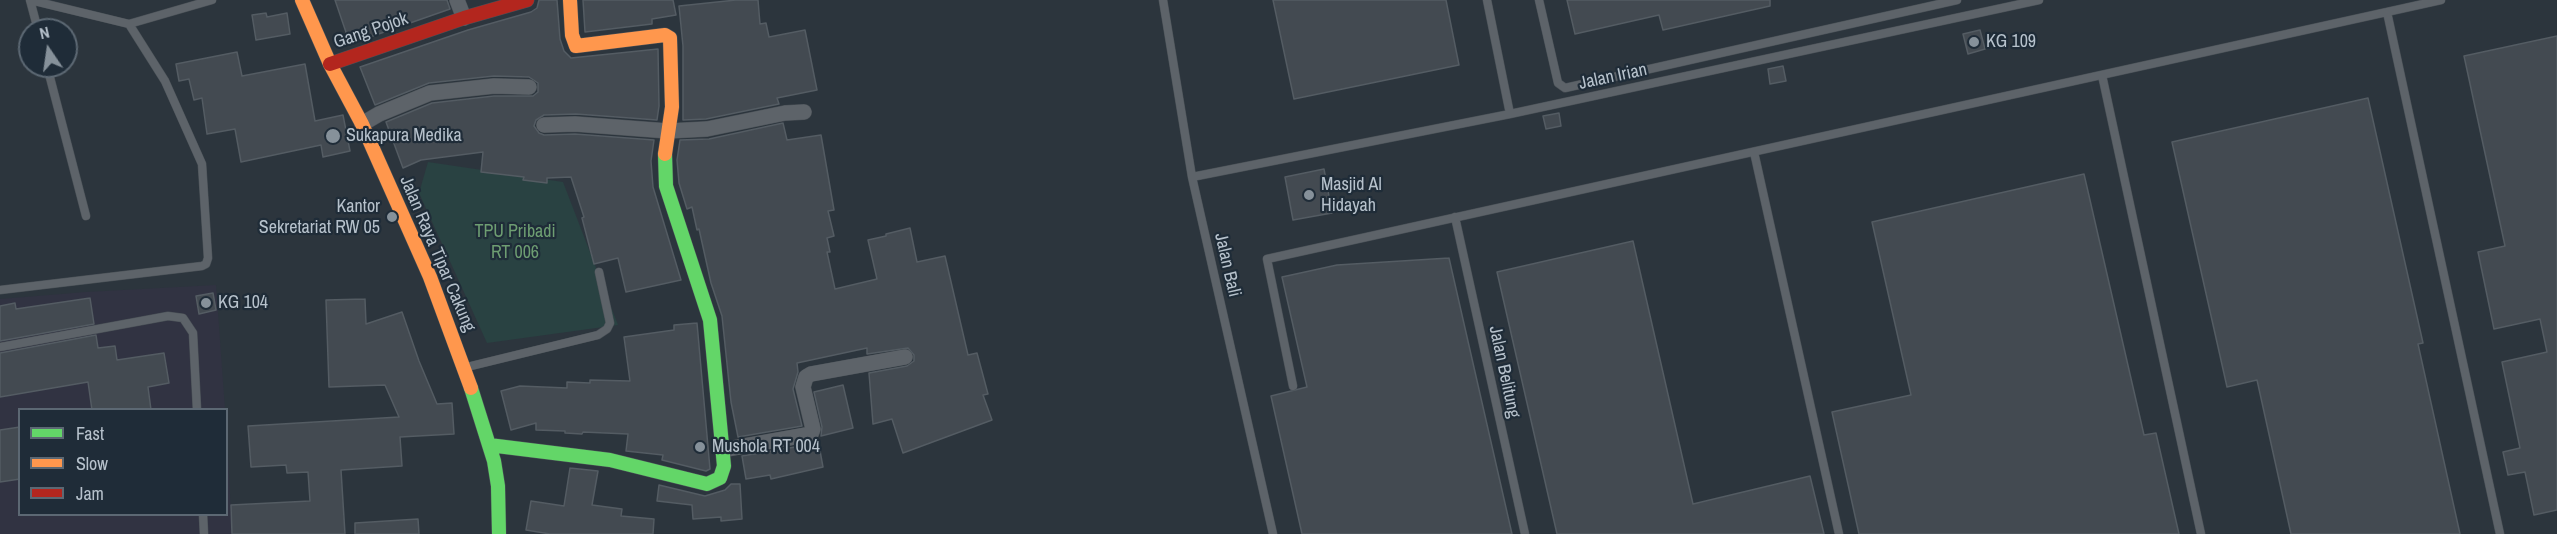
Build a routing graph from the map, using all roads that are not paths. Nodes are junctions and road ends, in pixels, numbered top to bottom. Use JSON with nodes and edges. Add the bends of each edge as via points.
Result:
{"nodes":[{"id":1,"x":30,"y":0,"type":"edge"},
{"id":2,"x":212,"y":0,"type":"edge"},
{"id":3,"x":302,"y":0,"type":"edge"},
{"id":4,"x":457,"y":0,"type":"edge"},
{"id":5,"x":527,"y":0,"type":"edge"},
{"id":6,"x":570,"y":0,"type":"edge"},
{"id":7,"x":1163,"y":0,"type":"edge"},
{"id":8,"x":1487,"y":0,"type":"edge"},
{"id":9,"x":1539,"y":0,"type":"edge"},
{"id":10,"x":1958,"y":0,"type":"edge"},
{"id":11,"x":2039,"y":0,"type":"edge"},
{"id":12,"x":2441,"y":0,"type":"edge"},
{"id":13,"x":2387,"y":12,"type":"junction"},
{"id":14,"x":35,"y":18,"type":"edge"},
{"id":15,"x":464,"y":18,"type":"junction"},
{"id":16,"x":129,"y":24,"type":"junction"},
{"id":17,"x":330,"y":64,"type":"junction"},
{"id":18,"x":2102,"y":75,"type":"junction"},
{"id":19,"x":50,"y":78,"type":"edge"},
{"id":20,"x":529,"y":87,"type":"dead end"},
{"id":21,"x":804,"y":112,"type":"dead end"},
{"id":22,"x":1510,"y":114,"type":"junction"},
{"id":23,"x":362,"y":124,"type":"junction"},
{"id":24,"x":544,"y":125,"type":"dead end"},
{"id":25,"x":668,"y":131,"type":"junction"},
{"id":26,"x":1754,"y":152,"type":"junction"},
{"id":27,"x":1192,"y":177,"type":"junction"},
{"id":28,"x":86,"y":216,"type":"dead end"},
{"id":29,"x":1455,"y":217,"type":"junction"},
{"id":30,"x":599,"y":272,"type":"dead end"},
{"id":31,"x":0,"y":290,"type":"edge"},
{"id":32,"x":0,"y":347,"type":"edge"},
{"id":33,"x":905,"y":357,"type":"dead end"},
{"id":34,"x":464,"y":368,"type":"junction"},
{"id":35,"x":1293,"y":386,"type":"dead end"},
{"id":36,"x":197,"y":408,"type":"edge"},
{"id":37,"x":489,"y":445,"type":"junction"},
{"id":38,"x":722,"y":450,"type":"junction"},
{"id":39,"x":203,"y":516,"type":"edge"},
{"id":40,"x":204,"y":534,"type":"edge"},
{"id":41,"x":499,"y":534,"type":"edge"},
{"id":42,"x":1273,"y":534,"type":"edge"},
{"id":43,"x":1525,"y":534,"type":"edge"},
{"id":44,"x":1839,"y":534,"type":"edge"},
{"id":45,"x":2201,"y":534,"type":"edge"},
{"id":46,"x":2500,"y":534,"type":"edge"}],
"edges":[{"from":1,"to":14,"type":"lane"},
{"from":1,"to":16,"type":"lane"},
{"from":2,"to":16,"type":"lane"},
{"from":3,"to":17,"type":"street","name":"Jalan Raya Tipar Cakung"},
{"from":4,"to":15,"type":"street"},
{"from":5,"to":15,"type":"street","name":"Gang Pojok"},
{"from":6,"to":25,"type":"street","via":[[572,41],[576,46],[665,35],[670,38],[672,107]]},
{"from":7,"to":27,"type":"lane","name":"Jalan Bali"},
{"from":8,"to":22,"type":"lane"},
{"from":9,"to":10,"type":"lane","via":[[1558,83],[1565,88]]},
{"from":11,"to":22,"type":"lane","name":"Jalan Irian"},
{"from":12,"to":13,"type":"lane"},
{"from":13,"to":18,"type":"lane"},
{"from":13,"to":46,"type":"lane"},
{"from":15,"to":17,"type":"street","name":"Gang Pojok"},
{"from":16,"to":31,"type":"lane","via":[[165,81],[202,164],[206,264]]},
{"from":17,"to":23,"type":"street","name":"Jalan Raya Tipar Cakung"},
{"from":18,"to":26,"type":"lane"},
{"from":18,"to":45,"type":"lane"},
{"from":19,"to":28,"type":"lane"},
{"from":20,"to":23,"type":"street","via":[[494,86],[430,93]]},
{"from":21,"to":25,"type":"street","via":[[707,129]]},
{"from":22,"to":27,"type":"lane","name":"Jalan Irian"},
{"from":23,"to":34,"type":"street","name":"Jalan Raya Tipar Cakung","via":[[430,277]]},
{"from":24,"to":25,"type":"street"},
{"from":25,"to":38,"type":"street","via":[[663,160],[666,186],[710,320]]},
{"from":26,"to":29,"type":"lane"},
{"from":26,"to":44,"type":"lane"},
{"from":27,"to":42,"type":"lane","name":"Jalan Bali"},
{"from":29,"to":35,"type":"lane","via":[[1267,259]]},
{"from":29,"to":43,"type":"lane","name":"Jalan Belitung"},
{"from":30,"to":34,"type":"lane","via":[[610,323],[607,329],[598,335]]},
{"from":32,"to":36,"type":"lane","via":[[168,316],[183,318],[193,333]]},
{"from":33,"to":38,"type":"street","via":[[810,374],[803,387],[813,433]]},
{"from":34,"to":37,"type":"street","name":"Jalan Raya Tipar Cakung"},
{"from":37,"to":38,"type":"street","via":[[610,460],[707,484],[720,478],[724,466]]},
{"from":37,"to":41,"type":"street","name":"Jalan Raya Tipar Cakung","via":[[498,486]]},
{"from":39,"to":40,"type":"lane"}]}
